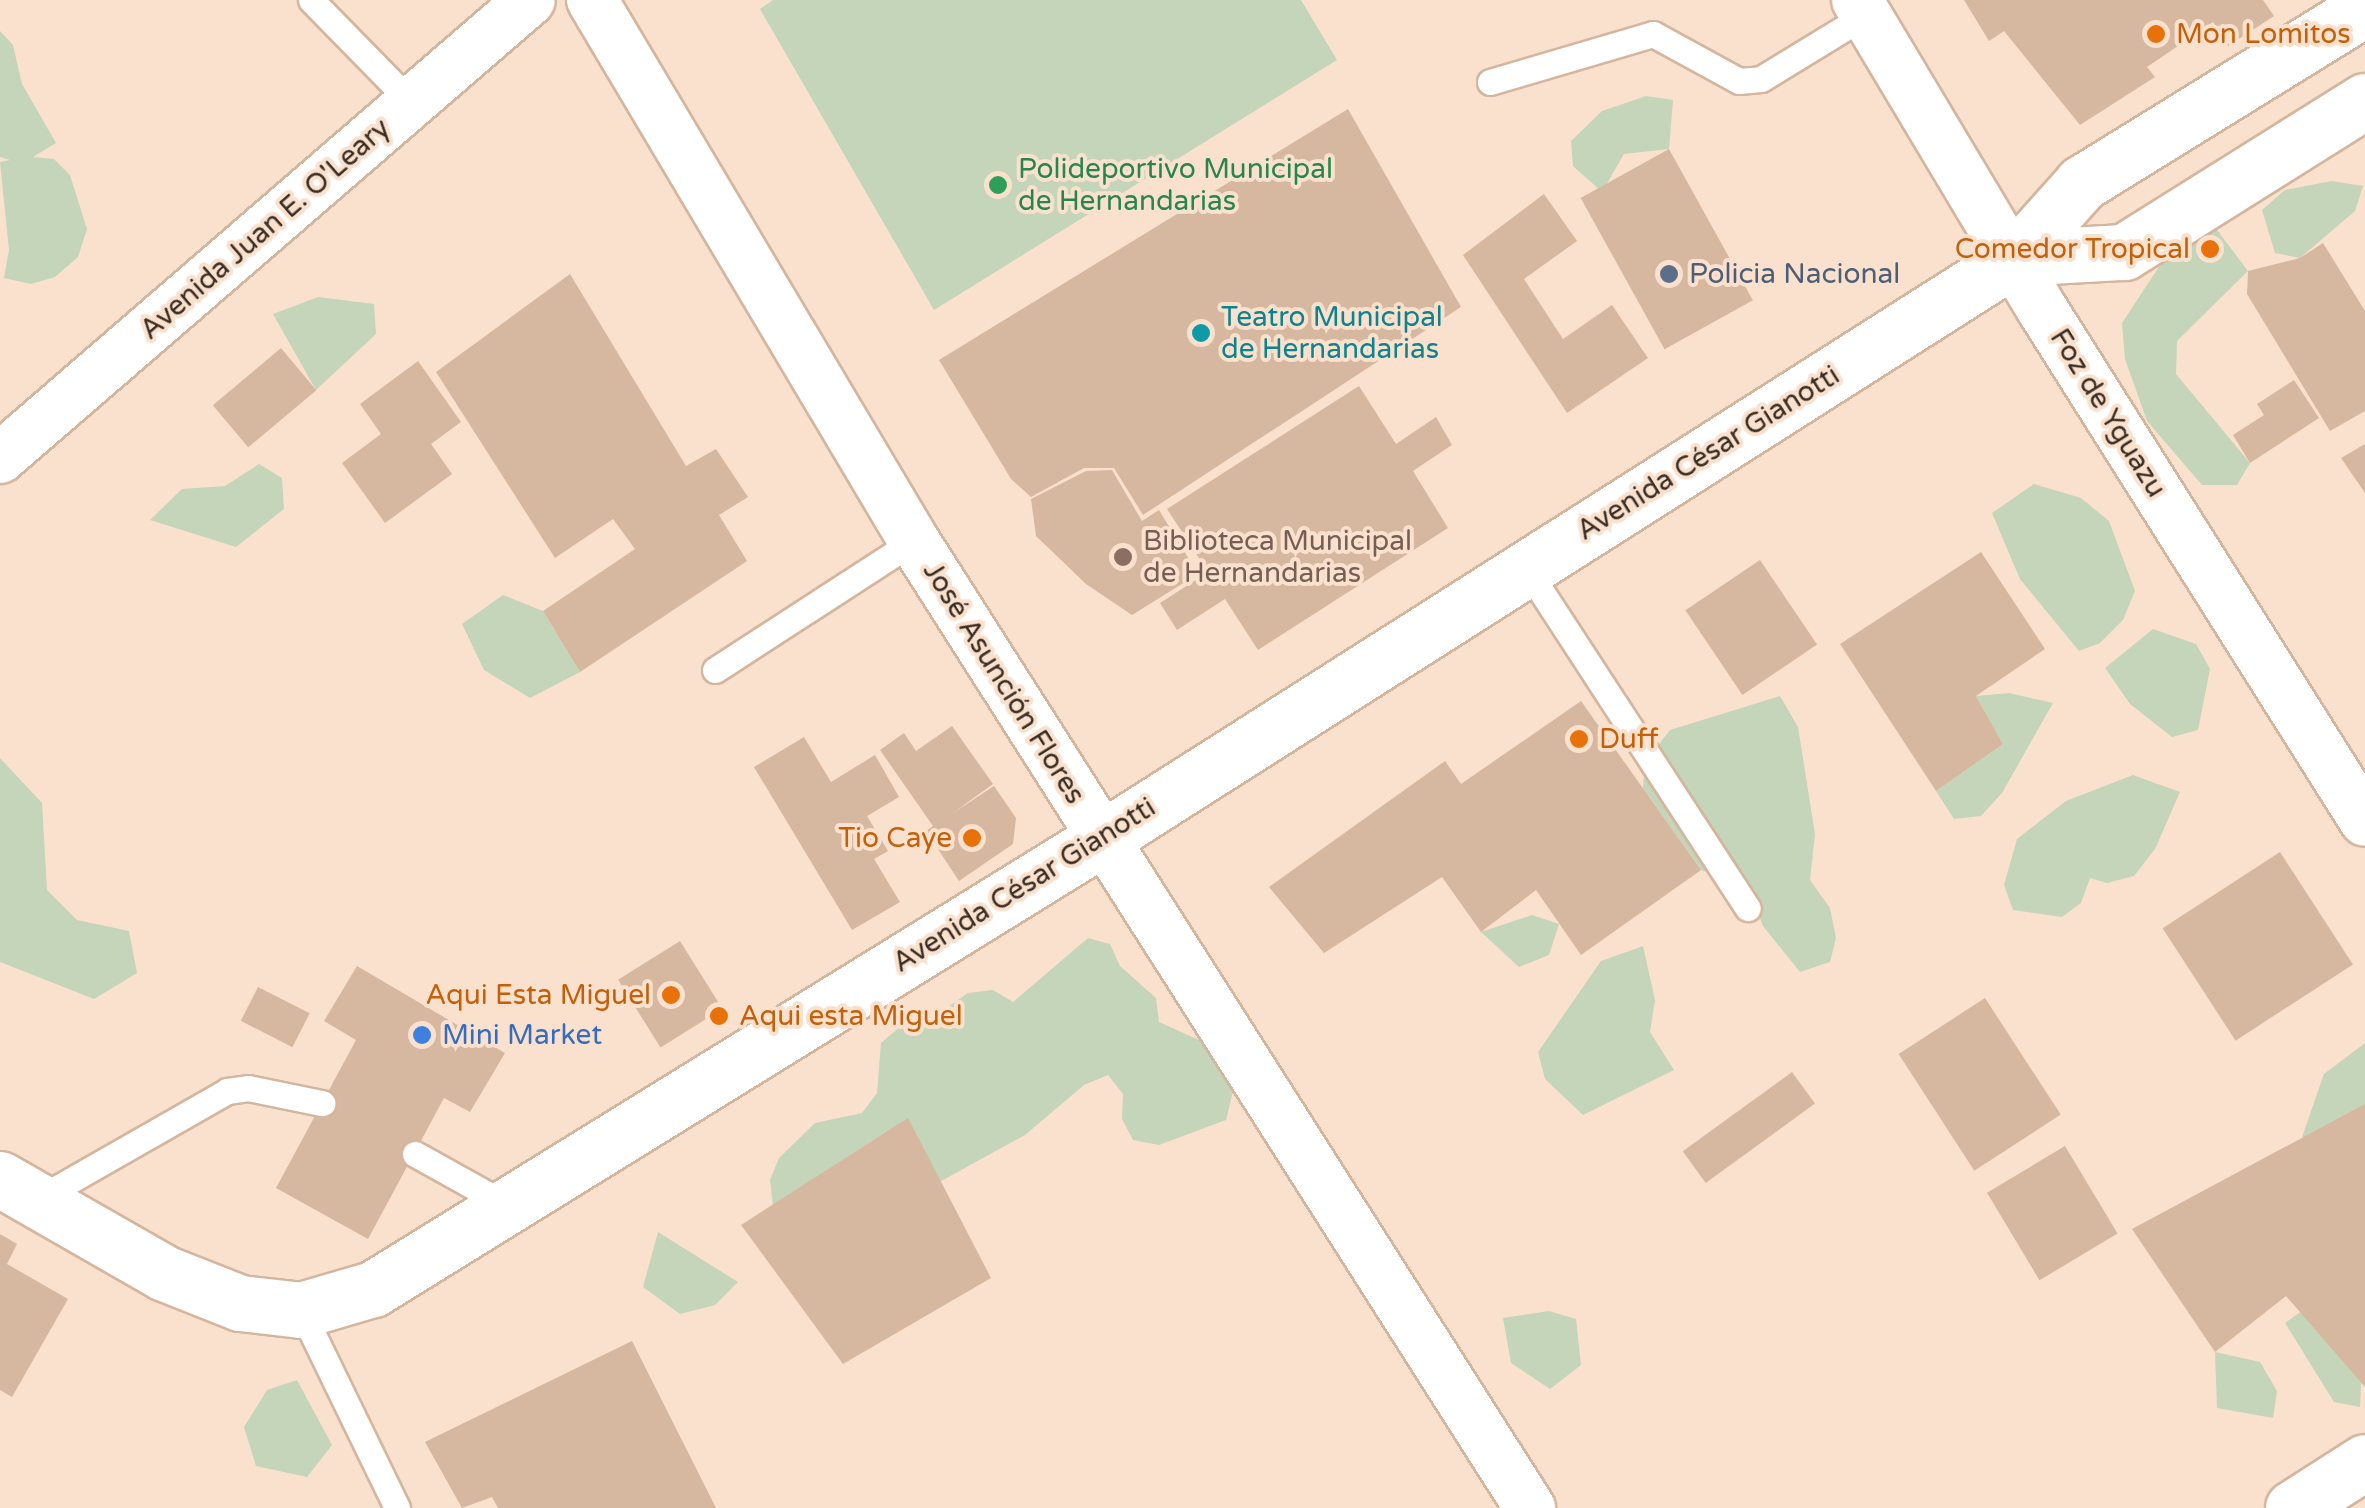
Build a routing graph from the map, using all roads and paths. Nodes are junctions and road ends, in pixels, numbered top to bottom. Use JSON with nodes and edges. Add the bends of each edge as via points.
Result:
{"nodes":[{"id":1,"x":311,"y":0,"type":"edge"},
{"id":2,"x":530,"y":0,"type":"edge"},
{"id":3,"x":592,"y":0,"type":"edge"},
{"id":4,"x":1862,"y":8,"type":"edge"},
{"id":5,"x":2365,"y":8,"type":"edge"},
{"id":6,"x":1490,"y":82,"type":"dead end"},
{"id":7,"x":411,"y":102,"type":"junction"},
{"id":8,"x":2365,"y":102,"type":"edge"},
{"id":9,"x":2015,"y":258,"type":"junction"},
{"id":10,"x":0,"y":458,"type":"edge"},
{"id":11,"x":914,"y":541,"type":"junction"},
{"id":12,"x":1526,"y":568,"type":"junction"},
{"id":13,"x":716,"y":670,"type":"dead end"},
{"id":14,"x":2365,"y":821,"type":"edge"},
{"id":15,"x":1102,"y":838,"type":"junction"},
{"id":16,"x":1748,"y":908,"type":"dead end"},
{"id":17,"x":322,"y":1103,"type":"dead end"},
{"id":18,"x":414,"y":1154,"type":"dead end"},
{"id":19,"x":18,"y":1189,"type":"edge"},
{"id":20,"x":505,"y":1204,"type":"junction"},
{"id":21,"x":301,"y":1310,"type":"junction"},
{"id":22,"x":2365,"y":1462,"type":"edge"},
{"id":23,"x":397,"y":1508,"type":"edge"},
{"id":24,"x":1530,"y":1508,"type":"edge"},
{"id":25,"x":2293,"y":1508,"type":"edge"}],
"edges":[{"from":1,"to":7,"type":"lane"},
{"from":2,"to":7,"type":"street","name":"Avenida Juan E. O'Leary"},
{"from":3,"to":11,"type":"street","name":"José Asunción Flores"},
{"from":4,"to":6,"type":"lane","via":[[1761,79],[1739,81],[1653,34]]},
{"from":4,"to":9,"type":"street","name":"Foz de Yguazu"},
{"from":5,"to":9,"type":"street","name":"Avenida César Gianotti","via":[[2082,183]]},
{"from":7,"to":10,"type":"street","name":"Avenida Juan E. O'Leary"},
{"from":8,"to":9,"type":"street","name":"Avenida César Gianotti","via":[[2124,252]]},
{"from":9,"to":12,"type":"street","name":"Avenida César Gianotti"},
{"from":9,"to":14,"type":"street","name":"Foz de Yguazu"},
{"from":11,"to":13,"type":"lane"},
{"from":11,"to":15,"type":"street","name":"José Asunción Flores"},
{"from":12,"to":15,"type":"street","name":"Avenida César Gianotti"},
{"from":12,"to":16,"type":"lane"},
{"from":15,"to":20,"type":"street","name":"Avenida César Gianotti"},
{"from":15,"to":24,"type":"street","name":"José Asunción Flores"},
{"from":17,"to":19,"type":"lane","via":[[248,1088],[226,1091]]},
{"from":18,"to":20,"type":"lane"},
{"from":19,"to":21,"type":"street","name":"Avenida César Gianotti","via":[[164,1273],[240,1303]]},
{"from":20,"to":21,"type":"street","name":"Avenida César Gianotti","via":[[373,1289]]},
{"from":21,"to":23,"type":"lane"},
{"from":22,"to":25,"type":"street"}]}
